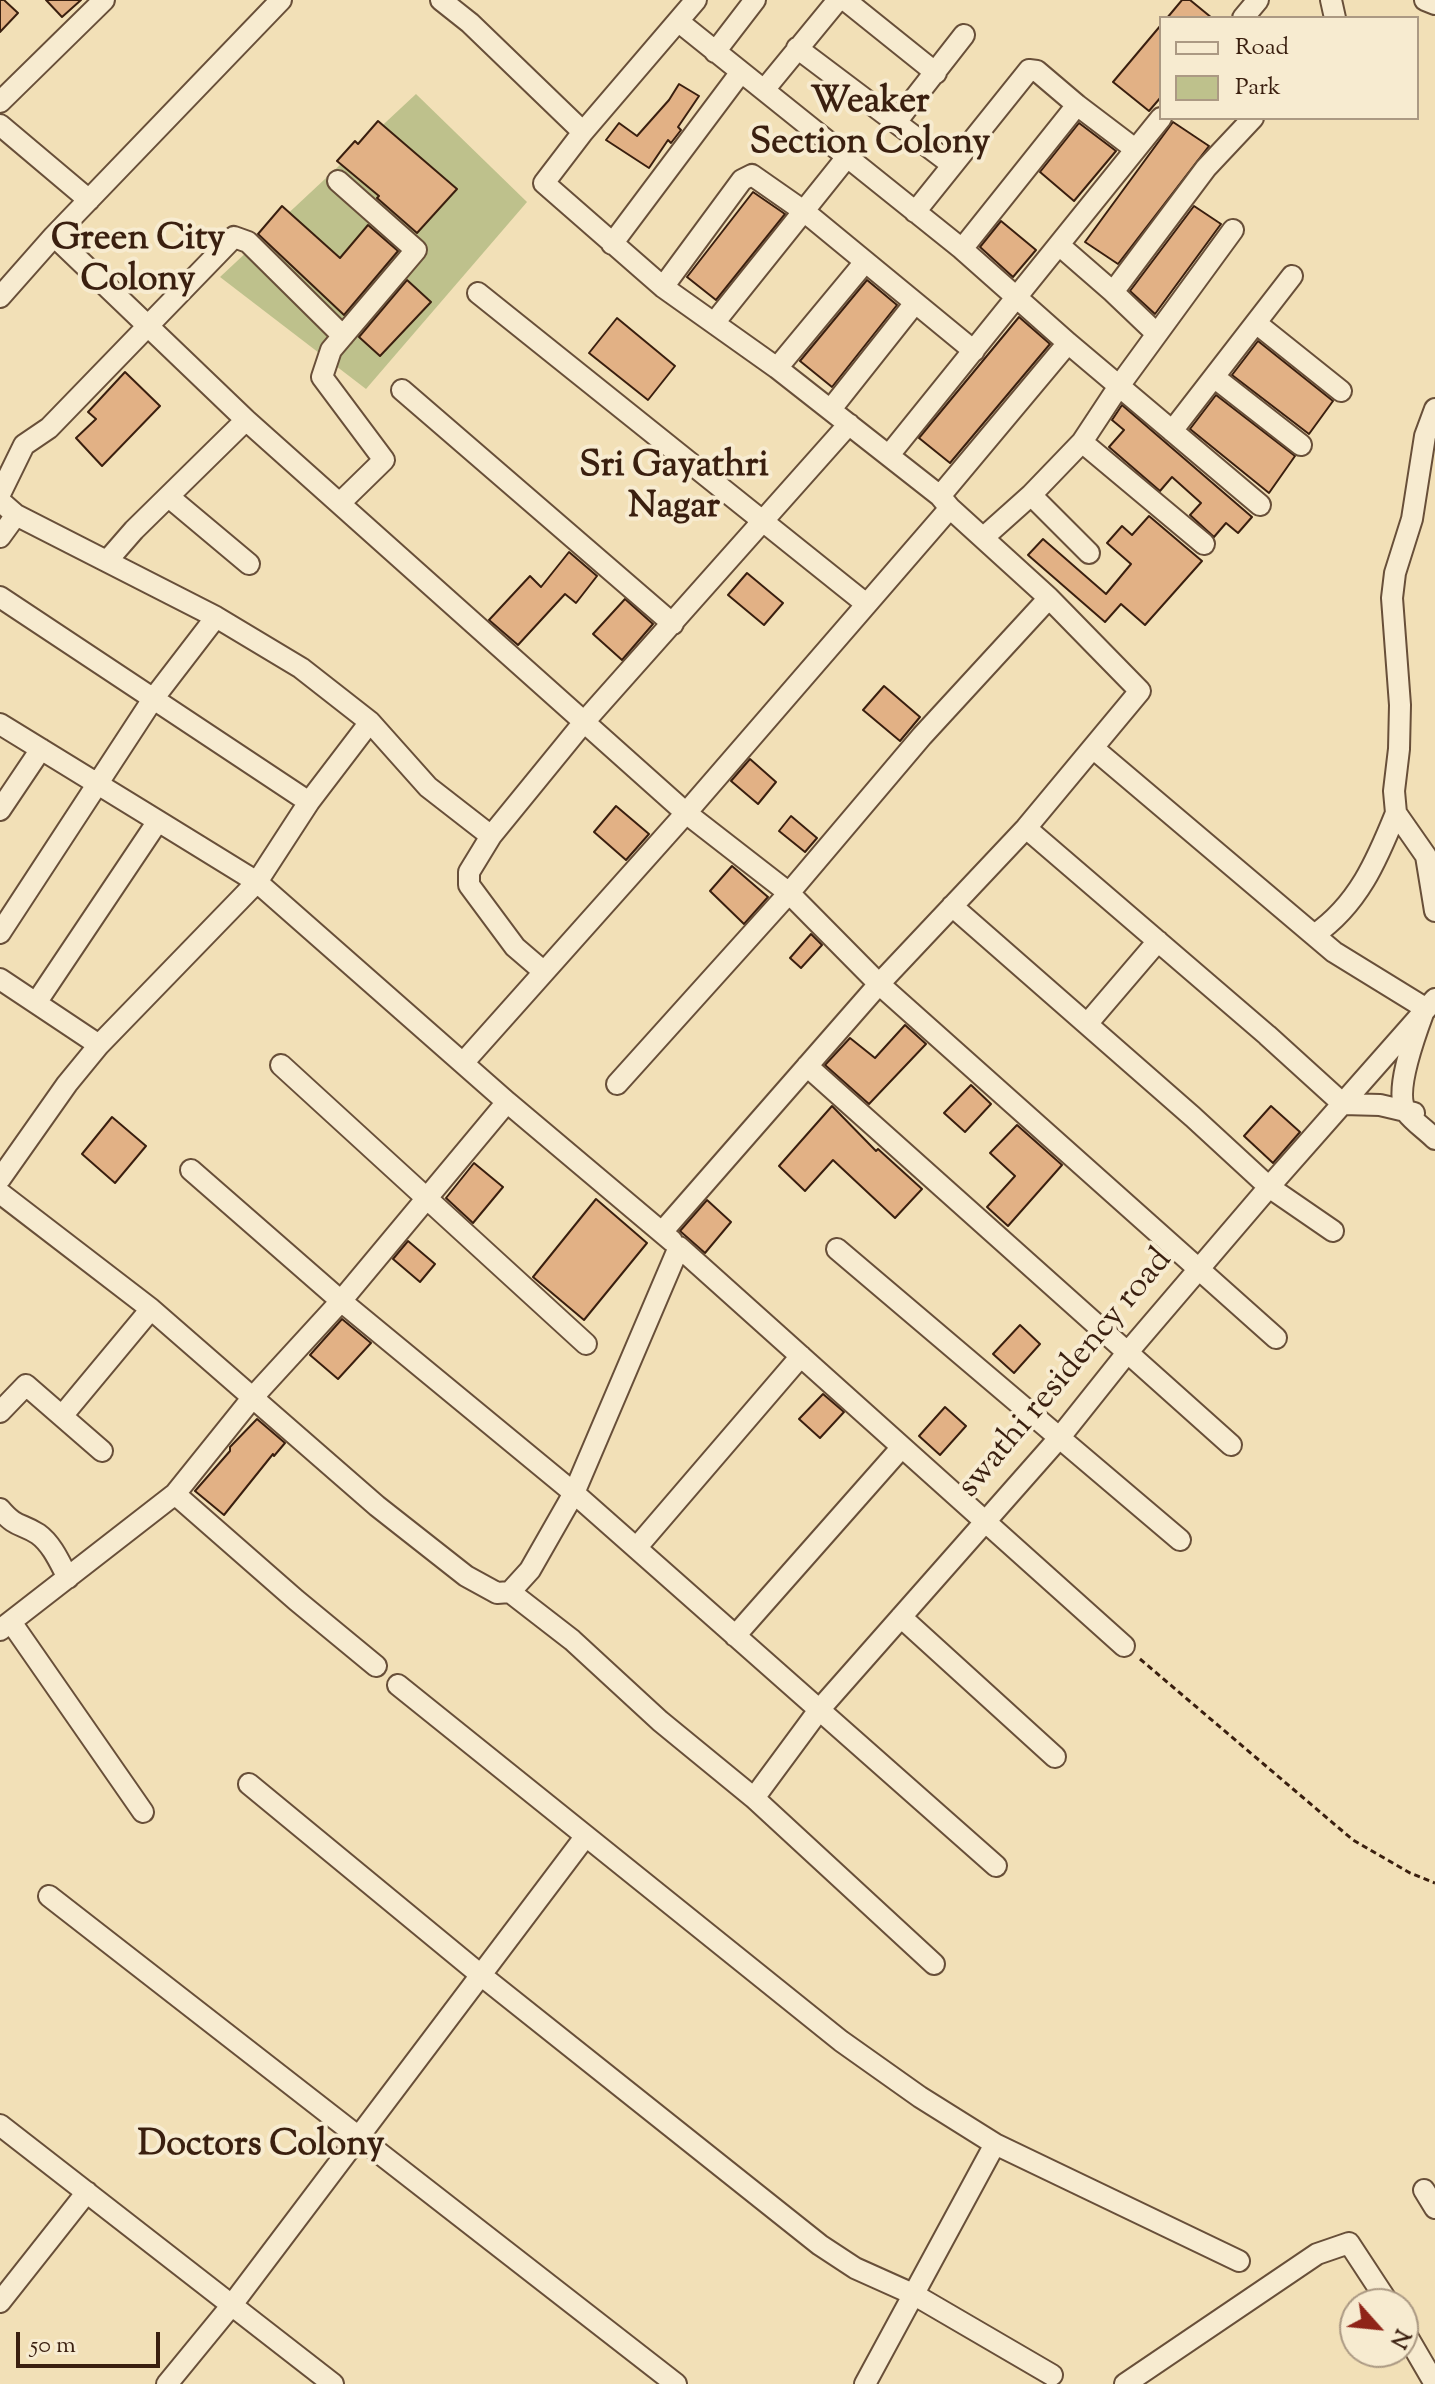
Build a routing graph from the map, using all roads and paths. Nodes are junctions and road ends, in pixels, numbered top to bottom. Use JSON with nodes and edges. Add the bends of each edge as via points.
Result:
{"nodes":[{"id":1,"x":104,"y":0,"type":"edge"},
{"id":2,"x":281,"y":0,"type":"edge"},
{"id":3,"x":441,"y":0,"type":"edge"},
{"id":4,"x":696,"y":0,"type":"edge"},
{"id":5,"x":755,"y":0,"type":"edge"},
{"id":6,"x":838,"y":0,"type":"edge"},
{"id":7,"x":845,"y":0,"type":"edge"},
{"id":8,"x":1258,"y":0,"type":"edge"},
{"id":9,"x":1425,"y":0,"type":"edge"},
{"id":10,"x":1435,"y":4,"type":"edge"},
{"id":11,"x":1245,"y":16,"type":"edge"},
{"id":12,"x":679,"y":22,"type":"junction"},
{"id":13,"x":964,"y":35,"type":"dead end"},
{"id":14,"x":797,"y":48,"type":"junction"},
{"id":15,"x":715,"y":52,"type":"junction"},
{"id":16,"x":741,"y":72,"type":"junction"},
{"id":17,"x":936,"y":73,"type":"junction"},
{"id":18,"x":764,"y":90,"type":"junction"},
{"id":19,"x":0,"y":102,"type":"edge"},
{"id":20,"x":1077,"y":105,"type":"junction"},
{"id":21,"x":1159,"y":120,"type":"edge"},
{"id":22,"x":1251,"y":120,"type":"edge"},
{"id":23,"x":896,"y":122,"type":"junction"},
{"id":24,"x":0,"y":125,"type":"edge"},
{"id":25,"x":583,"y":132,"type":"junction"},
{"id":26,"x":1135,"y":149,"type":"junction"},
{"id":27,"x":847,"y":157,"type":"junction"},
{"id":28,"x":951,"y":164,"type":"junction"},
{"id":29,"x":338,"y":181,"type":"dead end"},
{"id":30,"x":89,"y":200,"type":"junction"},
{"id":31,"x":805,"y":212,"type":"junction"},
{"id":32,"x":915,"y":212,"type":"junction"},
{"id":33,"x":1233,"y":230,"type":"dead end"},
{"id":34,"x":54,"y":236,"type":"junction"},
{"id":35,"x":612,"y":244,"type":"junction"},
{"id":36,"x":1059,"y":245,"type":"junction"},
{"id":37,"x":962,"y":249,"type":"junction"},
{"id":38,"x":865,"y":262,"type":"junction"},
{"id":39,"x":1292,"y":276,"type":"dead end"},
{"id":40,"x":663,"y":287,"type":"junction"},
{"id":41,"x":1113,"y":292,"type":"junction"},
{"id":42,"x":478,"y":293,"type":"dead end"},
{"id":43,"x":0,"y":297,"type":"edge"},
{"id":44,"x":1014,"y":297,"type":"junction"},
{"id":45,"x":915,"y":303,"type":"junction"},
{"id":46,"x":714,"y":323,"type":"junction"},
{"id":47,"x":1256,"y":323,"type":"junction"},
{"id":48,"x":149,"y":326,"type":"junction"},
{"id":49,"x":1157,"y":334,"type":"junction"},
{"id":50,"x":343,"y":336,"type":"junction"},
{"id":51,"x":1068,"y":343,"type":"junction"},
{"id":52,"x":974,"y":351,"type":"junction"},
{"id":53,"x":777,"y":368,"type":"junction"},
{"id":54,"x":1214,"y":377,"type":"junction"},
{"id":55,"x":1119,"y":386,"type":"junction"},
{"id":56,"x":402,"y":390,"type":"dead end"},
{"id":57,"x":1341,"y":391,"type":"dead end"},
{"id":58,"x":831,"y":409,"type":"junction"},
{"id":59,"x":1435,"y":409,"type":"edge"},
{"id":60,"x":246,"y":420,"type":"junction"},
{"id":61,"x":849,"y":424,"type":"junction"},
{"id":62,"x":1172,"y":431,"type":"junction"},
{"id":63,"x":1082,"y":442,"type":"junction"},
{"id":64,"x":1301,"y":445,"type":"dead end"},
{"id":65,"x":889,"y":455,"type":"junction"},
{"id":66,"x":0,"y":494,"type":"edge"},
{"id":67,"x":1031,"y":495,"type":"junction"},
{"id":68,"x":169,"y":497,"type":"junction"},
{"id":69,"x":0,"y":501,"type":"edge"},
{"id":70,"x":945,"y":502,"type":"junction"},
{"id":71,"x":340,"y":503,"type":"junction"},
{"id":72,"x":1260,"y":505,"type":"dead end"},
{"id":73,"x":16,"y":515,"type":"junction"},
{"id":74,"x":761,"y":520,"type":"junction"},
{"id":75,"x":0,"y":537,"type":"edge"},
{"id":76,"x":984,"y":537,"type":"junction"},
{"id":77,"x":1204,"y":544,"type":"dead end"},
{"id":78,"x":1089,"y":553,"type":"dead end"},
{"id":79,"x":107,"y":561,"type":"junction"},
{"id":80,"x":249,"y":564,"type":"dead end"},
{"id":81,"x":0,"y":597,"type":"edge"},
{"id":82,"x":1049,"y":598,"type":"junction"},
{"id":83,"x":865,"y":603,"type":"junction"},
{"id":84,"x":216,"y":617,"type":"junction"},
{"id":85,"x":673,"y":624,"type":"junction"},
{"id":86,"x":153,"y":699,"type":"junction"},
{"id":87,"x":370,"y":722,"type":"junction"},
{"id":88,"x":584,"y":722,"type":"junction"},
{"id":89,"x":0,"y":724,"type":"edge"},
{"id":90,"x":1093,"y":748,"type":"junction"},
{"id":91,"x":41,"y":749,"type":"junction"},
{"id":92,"x":95,"y":783,"type":"junction"},
{"id":93,"x":309,"y":802,"type":"junction"},
{"id":94,"x":0,"y":810,"type":"edge"},
{"id":95,"x":686,"y":813,"type":"junction"},
{"id":96,"x":1396,"y":813,"type":"junction"},
{"id":97,"x":158,"y":821,"type":"junction"},
{"id":98,"x":1026,"y":828,"type":"junction"},
{"id":99,"x":491,"y":836,"type":"junction"},
{"id":100,"x":1432,"y":870,"type":"edge"},
{"id":101,"x":257,"y":882,"type":"junction"},
{"id":102,"x":789,"y":893,"type":"junction"},
{"id":103,"x":952,"y":906,"type":"junction"},
{"id":104,"x":1435,"y":911,"type":"edge"},
{"id":105,"x":0,"y":933,"type":"edge"},
{"id":106,"x":1314,"y":935,"type":"junction"},
{"id":107,"x":1158,"y":941,"type":"junction"},
{"id":108,"x":543,"y":971,"type":"junction"},
{"id":109,"x":0,"y":979,"type":"edge"},
{"id":110,"x":879,"y":984,"type":"junction"},
{"id":111,"x":36,"y":1003,"type":"junction"},
{"id":112,"x":1430,"y":1003,"type":"edge"},
{"id":113,"x":1087,"y":1024,"type":"junction"},
{"id":114,"x":99,"y":1045,"type":"junction"},
{"id":115,"x":463,"y":1063,"type":"junction"},
{"id":116,"x":281,"y":1065,"type":"dead end"},
{"id":117,"x":807,"y":1066,"type":"junction"},
{"id":118,"x":617,"y":1084,"type":"dead end"},
{"id":119,"x":507,"y":1102,"type":"junction"},
{"id":120,"x":1343,"y":1104,"type":"junction"},
{"id":121,"x":1405,"y":1111,"type":"junction"},
{"id":122,"x":1435,"y":1119,"type":"edge"},
{"id":123,"x":1435,"y":1139,"type":"edge"},
{"id":124,"x":191,"y":1170,"type":"dead end"},
{"id":125,"x":0,"y":1179,"type":"edge"},
{"id":126,"x":1269,"y":1187,"type":"junction"},
{"id":127,"x":0,"y":1193,"type":"edge"},
{"id":128,"x":426,"y":1200,"type":"junction"},
{"id":129,"x":1333,"y":1231,"type":"dead end"},
{"id":130,"x":662,"y":1232,"type":"junction"},
{"id":131,"x":679,"y":1247,"type":"junction"},
{"id":132,"x":837,"y":1249,"type":"dead end"},
{"id":133,"x":1198,"y":1270,"type":"junction"},
{"id":134,"x":341,"y":1301,"type":"junction"},
{"id":135,"x":151,"y":1309,"type":"junction"},
{"id":136,"x":1276,"y":1338,"type":"dead end"},
{"id":137,"x":586,"y":1344,"type":"dead end"},
{"id":138,"x":1127,"y":1353,"type":"junction"},
{"id":139,"x":801,"y":1356,"type":"junction"},
{"id":140,"x":253,"y":1397,"type":"junction"},
{"id":141,"x":0,"y":1412,"type":"edge"},
{"id":142,"x":62,"y":1416,"type":"junction"},
{"id":143,"x":1060,"y":1437,"type":"junction"},
{"id":144,"x":1231,"y":1445,"type":"dead end"},
{"id":145,"x":902,"y":1447,"type":"junction"},
{"id":146,"x":102,"y":1451,"type":"dead end"},
{"id":147,"x":574,"y":1493,"type":"junction"},
{"id":148,"x":175,"y":1494,"type":"junction"},
{"id":149,"x":0,"y":1509,"type":"edge"},
{"id":150,"x":985,"y":1522,"type":"junction"},
{"id":151,"x":1180,"y":1540,"type":"dead end"},
{"id":152,"x":637,"y":1547,"type":"junction"},
{"id":153,"x":68,"y":1578,"type":"junction"},
{"id":154,"x":510,"y":1592,"type":"junction"},
{"id":155,"x":901,"y":1617,"type":"junction"},
{"id":156,"x":5,"y":1626,"type":"edge"},
{"id":157,"x":735,"y":1636,"type":"junction"},
{"id":158,"x":1124,"y":1646,"type":"joint"},
{"id":159,"x":376,"y":1666,"type":"dead end"},
{"id":160,"x":398,"y":1685,"type":"dead end"},
{"id":161,"x":819,"y":1710,"type":"junction"},
{"id":162,"x":1055,"y":1757,"type":"dead end"},
{"id":163,"x":249,"y":1784,"type":"dead end"},
{"id":164,"x":754,"y":1798,"type":"junction"},
{"id":165,"x":143,"y":1812,"type":"dead end"},
{"id":166,"x":585,"y":1837,"type":"junction"},
{"id":167,"x":996,"y":1866,"type":"dead end"},
{"id":168,"x":1435,"y":1883,"type":"edge"},
{"id":169,"x":49,"y":1896,"type":"dead end"},
{"id":170,"x":934,"y":1964,"type":"dead end"},
{"id":171,"x":482,"y":1976,"type":"junction"},
{"id":172,"x":0,"y":2125,"type":"edge"},
{"id":173,"x":357,"y":2138,"type":"junction"},
{"id":174,"x":995,"y":2144,"type":"junction"},
{"id":175,"x":87,"y":2192,"type":"junction"},
{"id":176,"x":1239,"y":2261,"type":"dead end"},
{"id":177,"x":1379,"y":2288,"type":"edge"},
{"id":178,"x":913,"y":2294,"type":"junction"},
{"id":179,"x":0,"y":2302,"type":"edge"},
{"id":180,"x":231,"y":2306,"type":"junction"},
{"id":181,"x":1419,"y":2355,"type":"edge"},
{"id":182,"x":1052,"y":2375,"type":"dead end"},
{"id":183,"x":1434,"y":2379,"type":"edge"},
{"id":184,"x":1135,"y":2381,"type":"edge"},
{"id":185,"x":167,"y":2384,"type":"edge"},
{"id":186,"x":333,"y":2384,"type":"edge"},
{"id":187,"x":676,"y":2384,"type":"edge"},
{"id":188,"x":865,"y":2384,"type":"edge"}],
"edges":[{"from":1,"to":19,"type":"street"},
{"from":2,"to":30,"type":"street"},
{"from":3,"to":25,"type":"street"},
{"from":4,"to":12,"type":"street"},
{"from":5,"to":15,"type":"street"},
{"from":6,"to":14,"type":"street"},
{"from":7,"to":17,"type":"street"},
{"from":8,"to":11,"type":"street"},
{"from":9,"to":10,"type":"street"},
{"from":12,"to":15,"type":"street"},
{"from":12,"to":25,"type":"street"},
{"from":13,"to":17,"type":"street"},
{"from":14,"to":18,"type":"street"},
{"from":14,"to":23,"type":"street"},
{"from":15,"to":16,"type":"street"},
{"from":16,"to":18,"type":"street"},
{"from":16,"to":35,"type":"street"},
{"from":17,"to":23,"type":"street"},
{"from":18,"to":27,"type":"street"},
{"from":20,"to":26,"type":"street"},
{"from":20,"to":28,"type":"street","via":[[1029,70]]},
{"from":20,"to":37,"type":"street"},
{"from":21,"to":26,"type":"street"},
{"from":22,"to":41,"type":"street","via":[[1206,168]]},
{"from":23,"to":28,"type":"street"},
{"from":24,"to":30,"type":"street"},
{"from":25,"to":35,"type":"street","via":[[544,183]]},
{"from":26,"to":36,"type":"street"},
{"from":27,"to":31,"type":"street"},
{"from":27,"to":32,"type":"street"},
{"from":28,"to":32,"type":"street"},
{"from":29,"to":50,"type":"street","via":[[416,250]]},
{"from":30,"to":34,"type":"street"},
{"from":31,"to":38,"type":"street"},
{"from":31,"to":40,"type":"street","via":[[757,177],[747,176]]},
{"from":31,"to":46,"type":"street"},
{"from":32,"to":37,"type":"street"},
{"from":33,"to":49,"type":"street"},
{"from":34,"to":43,"type":"street"},
{"from":34,"to":48,"type":"street"},
{"from":35,"to":40,"type":"street"},
{"from":36,"to":41,"type":"street"},
{"from":36,"to":44,"type":"street"},
{"from":37,"to":44,"type":"street"},
{"from":38,"to":45,"type":"street"},
{"from":38,"to":53,"type":"street"},
{"from":39,"to":47,"type":"street"},
{"from":40,"to":46,"type":"street"},
{"from":41,"to":49,"type":"street"},
{"from":42,"to":74,"type":"street"},
{"from":44,"to":51,"type":"street"},
{"from":44,"to":52,"type":"street"},
{"from":45,"to":52,"type":"street"},
{"from":45,"to":58,"type":"street"},
{"from":46,"to":53,"type":"street"},
{"from":47,"to":54,"type":"street"},
{"from":47,"to":57,"type":"street"},
{"from":48,"to":50,"type":"street","via":[[234,237],[248,242]]},
{"from":48,"to":60,"type":"street"},
{"from":48,"to":66,"type":"street","via":[[49,428],[24,445]]},
{"from":49,"to":55,"type":"street"},
{"from":50,"to":71,"type":"street","via":[[331,350],[322,377],[384,460]]},
{"from":51,"to":55,"type":"street"},
{"from":51,"to":70,"type":"street"},
{"from":52,"to":65,"type":"street"},
{"from":53,"to":58,"type":"street"},
{"from":54,"to":62,"type":"street"},
{"from":54,"to":64,"type":"street"},
{"from":55,"to":62,"type":"street"},
{"from":55,"to":63,"type":"street"},
{"from":56,"to":85,"type":"street"},
{"from":58,"to":61,"type":"street"},
{"from":59,"to":96,"type":"street","via":[[1392,598],[1400,705]]},
{"from":60,"to":68,"type":"street"},
{"from":60,"to":71,"type":"street"},
{"from":61,"to":65,"type":"street"},
{"from":61,"to":74,"type":"street"},
{"from":62,"to":72,"type":"street"},
{"from":63,"to":67,"type":"street"},
{"from":63,"to":77,"type":"street"},
{"from":65,"to":70,"type":"street"},
{"from":67,"to":76,"type":"street"},
{"from":67,"to":78,"type":"street"},
{"from":68,"to":79,"type":"street"},
{"from":68,"to":80,"type":"street"},
{"from":69,"to":73,"type":"street"},
{"from":70,"to":76,"type":"street"},
{"from":70,"to":83,"type":"street"},
{"from":71,"to":88,"type":"street"},
{"from":73,"to":75,"type":"street"},
{"from":73,"to":79,"type":"street"},
{"from":74,"to":83,"type":"street"},
{"from":74,"to":85,"type":"street"},
{"from":76,"to":82,"type":"street"},
{"from":79,"to":84,"type":"street"},
{"from":81,"to":86,"type":"street"},
{"from":82,"to":90,"type":"street","via":[[1140,691]]},
{"from":82,"to":102,"type":"street","via":[[922,736]]},
{"from":83,"to":95,"type":"street"},
{"from":84,"to":86,"type":"street"},
{"from":84,"to":87,"type":"street","via":[[301,668]]},
{"from":85,"to":88,"type":"street"},
{"from":86,"to":92,"type":"street"},
{"from":86,"to":93,"type":"street"},
{"from":87,"to":93,"type":"street"},
{"from":87,"to":99,"type":"street","via":[[428,787]]},
{"from":88,"to":95,"type":"street"},
{"from":88,"to":99,"type":"street"},
{"from":89,"to":91,"type":"street"},
{"from":90,"to":98,"type":"street"},
{"from":90,"to":106,"type":"street"},
{"from":91,"to":92,"type":"street"},
{"from":91,"to":94,"type":"street"},
{"from":92,"to":97,"type":"street"},
{"from":92,"to":105,"type":"street"},
{"from":93,"to":101,"type":"street"},
{"from":95,"to":102,"type":"street"},
{"from":95,"to":108,"type":"street"},
{"from":96,"to":100,"type":"street"},
{"from":96,"to":106,"type":"street","via":[[1363,885],[1332,923]]},
{"from":97,"to":101,"type":"street"},
{"from":97,"to":111,"type":"street"},
{"from":98,"to":103,"type":"street"},
{"from":98,"to":107,"type":"street"},
{"from":99,"to":108,"type":"street","via":[[469,872],[469,885],[515,947]]},
{"from":100,"to":104,"type":"street"},
{"from":101,"to":114,"type":"street"},
{"from":101,"to":115,"type":"street"},
{"from":102,"to":110,"type":"street"},
{"from":102,"to":118,"type":"street"},
{"from":103,"to":110,"type":"street"},
{"from":103,"to":113,"type":"street"},
{"from":106,"to":112,"type":"street","via":[[1334,952]]},
{"from":107,"to":113,"type":"street"},
{"from":107,"to":120,"type":"street"},
{"from":108,"to":115,"type":"street"},
{"from":109,"to":111,"type":"street"},
{"from":110,"to":117,"type":"street"},
{"from":110,"to":133,"type":"street"},
{"from":111,"to":114,"type":"street"},
{"from":112,"to":120,"type":"street","name":"swathi residency road"},
{"from":112,"to":121,"type":"street","via":[[1404,1080]]},
{"from":113,"to":126,"type":"street"},
{"from":114,"to":125,"type":"street"},
{"from":115,"to":119,"type":"street"},
{"from":116,"to":128,"type":"street"},
{"from":117,"to":130,"type":"street"},
{"from":117,"to":138,"type":"street"},
{"from":119,"to":128,"type":"street"},
{"from":119,"to":130,"type":"street"},
{"from":120,"to":121,"type":"street"},
{"from":120,"to":126,"type":"street","name":"swathi residency road"},
{"from":121,"to":122,"type":"street"},
{"from":121,"to":123,"type":"street"},
{"from":124,"to":134,"type":"street"},
{"from":126,"to":129,"type":"street"},
{"from":126,"to":133,"type":"street","name":"swathi residency road"},
{"from":127,"to":135,"type":"street"},
{"from":128,"to":134,"type":"street"},
{"from":128,"to":137,"type":"street"},
{"from":130,"to":131,"type":"street"},
{"from":131,"to":139,"type":"street"},
{"from":131,"to":147,"type":"street"},
{"from":132,"to":143,"type":"street"},
{"from":133,"to":136,"type":"street"},
{"from":133,"to":138,"type":"street","name":"swathi residency road"},
{"from":134,"to":140,"type":"street"},
{"from":134,"to":147,"type":"street"},
{"from":135,"to":140,"type":"street"},
{"from":135,"to":142,"type":"street"},
{"from":138,"to":143,"type":"street","name":"swathi residency road"},
{"from":138,"to":144,"type":"street"},
{"from":139,"to":145,"type":"street"},
{"from":139,"to":152,"type":"street"},
{"from":140,"to":148,"type":"street"},
{"from":140,"to":154,"type":"street","via":[[466,1576],[497,1593]]},
{"from":141,"to":142,"type":"street","via":[[26,1385]]},
{"from":142,"to":146,"type":"street"},
{"from":143,"to":150,"type":"street","name":"swathi residency road"},
{"from":143,"to":151,"type":"street"},
{"from":145,"to":150,"type":"street"},
{"from":145,"to":157,"type":"street"},
{"from":147,"to":152,"type":"street"},
{"from":147,"to":154,"type":"street","via":[[530,1570]]},
{"from":148,"to":153,"type":"street"},
{"from":148,"to":159,"type":"street"},
{"from":149,"to":153,"type":"street","via":[[12,1523],[39,1535]]},
{"from":150,"to":155,"type":"street","name":"swathi residency road"},
{"from":150,"to":158,"type":"street"},
{"from":152,"to":157,"type":"street"},
{"from":153,"to":156,"type":"street"},
{"from":154,"to":164,"type":"street"},
{"from":155,"to":161,"type":"street","name":"swathi residency road"},
{"from":155,"to":162,"type":"street"},
{"from":156,"to":165,"type":"street"},
{"from":157,"to":161,"type":"street"},
{"from":158,"to":168,"type":"path","via":[[1353,1840]]},
{"from":160,"to":166,"type":"street"},
{"from":161,"to":164,"type":"street","name":"swathi residency road"},
{"from":161,"to":167,"type":"street"},
{"from":163,"to":171,"type":"street"},
{"from":164,"to":170,"type":"street"},
{"from":166,"to":171,"type":"street"},
{"from":166,"to":174,"type":"street","via":[[841,2041]]},
{"from":169,"to":173,"type":"street"},
{"from":171,"to":173,"type":"street"},
{"from":171,"to":178,"type":"street","via":[[820,2245],[855,2268]]},
{"from":172,"to":175,"type":"street"},
{"from":173,"to":180,"type":"street"},
{"from":173,"to":187,"type":"street"},
{"from":174,"to":176,"type":"street"},
{"from":174,"to":178,"type":"street"},
{"from":175,"to":179,"type":"street"},
{"from":175,"to":180,"type":"street"},
{"from":177,"to":184,"type":"street","via":[[1349,2243],[1335,2247],[1317,2254]]},
{"from":178,"to":182,"type":"street"},
{"from":178,"to":188,"type":"street"},
{"from":180,"to":185,"type":"street"},
{"from":180,"to":186,"type":"street"},
{"from":181,"to":183,"type":"street"}]}
